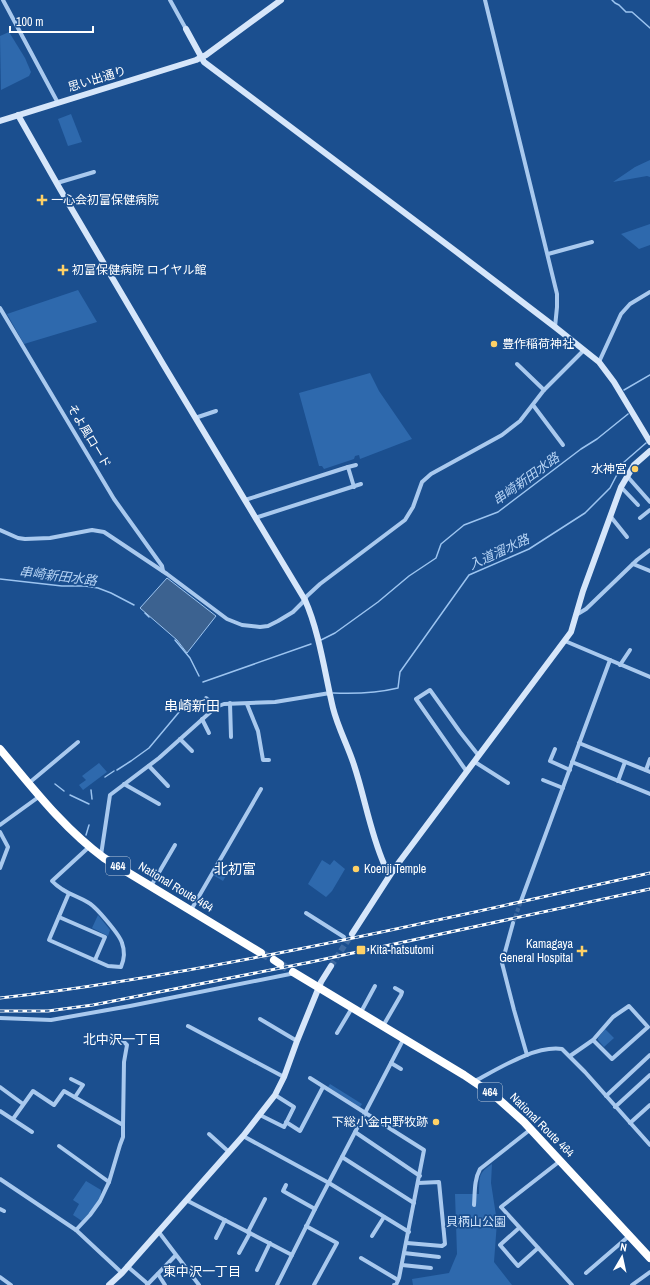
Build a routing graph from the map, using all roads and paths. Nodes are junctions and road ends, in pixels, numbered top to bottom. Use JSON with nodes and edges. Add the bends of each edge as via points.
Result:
{"nodes":[{"id":1,"x":3,"y":0,"type":"edge"},
{"id":2,"x":170,"y":0,"type":"edge"},
{"id":3,"x":281,"y":0,"type":"edge"},
{"id":4,"x":485,"y":0,"type":"edge"},
{"id":5,"x":186,"y":29,"type":"joint"},
{"id":6,"x":201,"y":58,"type":"junction"},
{"id":7,"x":58,"y":103,"type":"junction"},
{"id":8,"x":18,"y":115,"type":"junction"},
{"id":9,"x":0,"y":121,"type":"edge"},
{"id":10,"x":94,"y":172,"type":"dead end"},
{"id":11,"x":57,"y":183,"type":"junction"},
{"id":12,"x":592,"y":242,"type":"dead end"},
{"id":13,"x":548,"y":254,"type":"junction"},
{"id":14,"x":650,"y":292,"type":"edge"},
{"id":15,"x":0,"y":308,"type":"edge"},
{"id":16,"x":555,"y":327,"type":"junction"},
{"id":17,"x":584,"y":350,"type":"junction"},
{"id":18,"x":599,"y":362,"type":"junction"},
{"id":19,"x":517,"y":364,"type":"dead end"},
{"id":20,"x":544,"y":390,"type":"junction"},
{"id":21,"x":533,"y":405,"type":"junction"},
{"id":22,"x":216,"y":411,"type":"dead end"},
{"id":23,"x":195,"y":418,"type":"junction"},
{"id":24,"x":650,"y":442,"type":"edge"},
{"id":25,"x":563,"y":445,"type":"dead end"},
{"id":26,"x":650,"y":451,"type":"edge"},
{"id":27,"x":356,"y":464,"type":"dead end"},
{"id":28,"x":348,"y":467,"type":"junction"},
{"id":29,"x":627,"y":476,"type":"junction"},
{"id":30,"x":361,"y":484,"type":"dead end"},
{"id":31,"x":354,"y":487,"type":"junction"},
{"id":32,"x":621,"y":487,"type":"junction"},
{"id":33,"x":245,"y":500,"type":"junction"},
{"id":34,"x":650,"y":502,"type":"edge"},
{"id":35,"x":638,"y":505,"type":"dead end"},
{"id":36,"x":650,"y":510,"type":"edge"},
{"id":37,"x":611,"y":517,"type":"junction"},
{"id":38,"x":255,"y":518,"type":"junction"},
{"id":39,"x":640,"y":518,"type":"dead end"},
{"id":40,"x":0,"y":530,"type":"edge"},
{"id":41,"x":626,"y":537,"type":"dead end"},
{"id":42,"x":650,"y":550,"type":"edge"},
{"id":43,"x":633,"y":564,"type":"junction"},
{"id":44,"x":162,"y":571,"type":"junction"},
{"id":45,"x":650,"y":571,"type":"edge"},
{"id":46,"x":304,"y":600,"type":"junction"},
{"id":47,"x":576,"y":616,"type":"junction"},
{"id":48,"x":565,"y":641,"type":"junction"},
{"id":49,"x":630,"y":650,"type":"dead end"},
{"id":50,"x":610,"y":660,"type":"junction"},
{"id":51,"x":620,"y":665,"type":"junction"},
{"id":52,"x":650,"y":677,"type":"edge"},
{"id":53,"x":330,"y":693,"type":"junction"},
{"id":54,"x":206,"y":698,"type":"dead end"},
{"id":55,"x":230,"y":704,"type":"junction"},
{"id":56,"x":248,"y":704,"type":"junction"},
{"id":57,"x":216,"y":707,"type":"junction"},
{"id":58,"x":202,"y":719,"type":"junction"},
{"id":59,"x":209,"y":733,"type":"dead end"},
{"id":60,"x":231,"y":737,"type":"dead end"},
{"id":61,"x":180,"y":739,"type":"junction"},
{"id":62,"x":78,"y":742,"type":"dead end"},
{"id":63,"x":580,"y":743,"type":"junction"},
{"id":64,"x":555,"y":749,"type":"dead end"},
{"id":65,"x":0,"y":750,"type":"edge"},
{"id":66,"x":192,"y":750,"type":"dead end"},
{"id":67,"x":479,"y":756,"type":"junction"},
{"id":68,"x":650,"y":759,"type":"edge"},
{"id":69,"x":269,"y":760,"type":"dead end"},
{"id":70,"x":475,"y":762,"type":"junction"},
{"id":71,"x":572,"y":762,"type":"junction"},
{"id":72,"x":625,"y":762,"type":"junction"},
{"id":73,"x":150,"y":766,"type":"junction"},
{"id":74,"x":570,"y":770,"type":"junction"},
{"id":75,"x":648,"y":771,"type":"edge"},
{"id":76,"x":467,"y":772,"type":"junction"},
{"id":77,"x":543,"y":780,"type":"dead end"},
{"id":78,"x":618,"y":781,"type":"junction"},
{"id":79,"x":508,"y":782,"type":"dead end"},
{"id":80,"x":29,"y":783,"type":"junction"},
{"id":81,"x":124,"y":784,"type":"junction"},
{"id":82,"x":168,"y":786,"type":"dead end"},
{"id":83,"x":563,"y":788,"type":"junction"},
{"id":84,"x":261,"y":789,"type":"dead end"},
{"id":85,"x":650,"y":794,"type":"edge"},
{"id":86,"x":40,"y":796,"type":"junction"},
{"id":87,"x":159,"y":804,"type":"dead end"},
{"id":88,"x":0,"y":825,"type":"edge"},
{"id":89,"x":0,"y":832,"type":"edge"},
{"id":90,"x":175,"y":845,"type":"dead end"},
{"id":91,"x":89,"y":847,"type":"junction"},
{"id":92,"x":101,"y":855,"type":"junction"},
{"id":93,"x":0,"y":868,"type":"edge"},
{"id":94,"x":393,"y":871,"type":"junction"},
{"id":95,"x":151,"y":886,"type":"junction"},
{"id":96,"x":69,"y":893,"type":"junction"},
{"id":97,"x":521,"y":901,"type":"tunnel mouth"},
{"id":98,"x":190,"y":910,"type":"junction"},
{"id":99,"x":306,"y":913,"type":"dead end"},
{"id":100,"x":59,"y":917,"type":"junction"},
{"id":101,"x":514,"y":923,"type":"tunnel mouth"},
{"id":102,"x":352,"y":934,"type":"tunnel mouth"},
{"id":103,"x":344,"y":937,"type":"dead end"},
{"id":104,"x":261,"y":953,"type":"tunnel mouth"},
{"id":105,"x":95,"y":960,"type":"junction"},
{"id":106,"x":331,"y":966,"type":"tunnel mouth"},
{"id":107,"x":294,"y":972,"type":"joint"},
{"id":108,"x":375,"y":986,"type":"dead end"},
{"id":109,"x":319,"y":987,"type":"junction"},
{"id":110,"x":395,"y":988,"type":"dead end"},
{"id":111,"x":353,"y":1007,"type":"junction"},
{"id":112,"x":361,"y":1012,"type":"junction"},
{"id":113,"x":0,"y":1018,"type":"edge"},
{"id":114,"x":260,"y":1019,"type":"dead end"},
{"id":115,"x":188,"y":1026,"type":"dead end"},
{"id":116,"x":384,"y":1026,"type":"junction"},
{"id":117,"x":337,"y":1033,"type":"dead end"},
{"id":118,"x":103,"y":1038,"type":"dead end"},
{"id":119,"x":404,"y":1038,"type":"junction"},
{"id":120,"x":297,"y":1040,"type":"junction"},
{"id":121,"x":593,"y":1040,"type":"junction"},
{"id":122,"x":527,"y":1055,"type":"junction"},
{"id":123,"x":650,"y":1055,"type":"edge"},
{"id":124,"x":570,"y":1056,"type":"junction"},
{"id":125,"x":391,"y":1063,"type":"junction"},
{"id":126,"x":401,"y":1069,"type":"dead end"},
{"id":127,"x":650,"y":1075,"type":"edge"},
{"id":128,"x":284,"y":1077,"type":"junction"},
{"id":129,"x":310,"y":1078,"type":"dead end"},
{"id":130,"x":72,"y":1079,"type":"dead end"},
{"id":131,"x":475,"y":1082,"type":"junction"},
{"id":132,"x":0,"y":1087,"type":"edge"},
{"id":133,"x":323,"y":1087,"type":"junction"},
{"id":134,"x":275,"y":1095,"type":"junction"},
{"id":135,"x":606,"y":1096,"type":"junction"},
{"id":136,"x":75,"y":1097,"type":"junction"},
{"id":137,"x":23,"y":1104,"type":"junction"},
{"id":138,"x":650,"y":1105,"type":"edge"},
{"id":139,"x":616,"y":1107,"type":"junction"},
{"id":140,"x":0,"y":1111,"type":"edge"},
{"id":141,"x":364,"y":1113,"type":"junction"},
{"id":142,"x":260,"y":1115,"type":"junction"},
{"id":143,"x":13,"y":1119,"type":"junction"},
{"id":144,"x":286,"y":1122,"type":"junction"},
{"id":145,"x":630,"y":1123,"type":"junction"},
{"id":146,"x":123,"y":1125,"type":"junction"},
{"id":147,"x":532,"y":1129,"type":"junction"},
{"id":148,"x":32,"y":1132,"type":"dead end"},
{"id":149,"x":355,"y":1132,"type":"junction"},
{"id":150,"x":209,"y":1134,"type":"dead end"},
{"id":151,"x":244,"y":1136,"type":"junction"},
{"id":152,"x":650,"y":1145,"type":"edge"},
{"id":153,"x":59,"y":1146,"type":"dead end"},
{"id":154,"x":229,"y":1152,"type":"junction"},
{"id":155,"x":342,"y":1157,"type":"junction"},
{"id":156,"x":560,"y":1160,"type":"junction"},
{"id":157,"x":420,"y":1176,"type":"junction"},
{"id":158,"x":0,"y":1179,"type":"edge"},
{"id":159,"x":109,"y":1182,"type":"junction"},
{"id":160,"x":329,"y":1183,"type":"junction"},
{"id":161,"x":418,"y":1183,"type":"junction"},
{"id":162,"x":286,"y":1185,"type":"dead end"},
{"id":163,"x":265,"y":1199,"type":"dead end"},
{"id":164,"x":186,"y":1200,"type":"junction"},
{"id":165,"x":414,"y":1203,"type":"junction"},
{"id":166,"x":474,"y":1204,"type":"dead end"},
{"id":167,"x":315,"y":1209,"type":"junction"},
{"id":168,"x":384,"y":1217,"type":"junction"},
{"id":169,"x":225,"y":1220,"type":"junction"},
{"id":170,"x":306,"y":1226,"type":"junction"},
{"id":171,"x":519,"y":1228,"type":"junction"},
{"id":172,"x":76,"y":1230,"type":"junction"},
{"id":173,"x":158,"y":1231,"type":"junction"},
{"id":174,"x":409,"y":1232,"type":"junction"},
{"id":175,"x":249,"y":1233,"type":"junction"},
{"id":176,"x":372,"y":1236,"type":"dead end"},
{"id":177,"x":630,"y":1236,"type":"junction"},
{"id":178,"x":216,"y":1238,"type":"dead end"},
{"id":179,"x":270,"y":1243,"type":"junction"},
{"id":180,"x":407,"y":1243,"type":"junction"},
{"id":181,"x":538,"y":1248,"type":"junction"},
{"id":182,"x":239,"y":1253,"type":"dead end"},
{"id":183,"x":404,"y":1253,"type":"junction"},
{"id":184,"x":292,"y":1255,"type":"junction"},
{"id":185,"x":175,"y":1256,"type":"junction"},
{"id":186,"x":439,"y":1257,"type":"dead end"},
{"id":187,"x":361,"y":1258,"type":"dead end"},
{"id":188,"x":650,"y":1258,"type":"edge"},
{"id":189,"x":402,"y":1265,"type":"junction"},
{"id":190,"x":127,"y":1266,"type":"junction"},
{"id":191,"x":431,"y":1268,"type":"dead end"},
{"id":192,"x":257,"y":1270,"type":"dead end"},
{"id":193,"x":122,"y":1272,"type":"junction"},
{"id":194,"x":650,"y":1272,"type":"edge"},
{"id":195,"x":586,"y":1273,"type":"dead end"},
{"id":196,"x":158,"y":1274,"type":"junction"},
{"id":197,"x":0,"y":1277,"type":"edge"},
{"id":198,"x":398,"y":1280,"type":"junction"},
{"id":199,"x":8,"y":1284,"type":"edge"},
{"id":200,"x":109,"y":1285,"type":"edge"},
{"id":201,"x":148,"y":1285,"type":"edge"},
{"id":202,"x":165,"y":1285,"type":"edge"},
{"id":203,"x":199,"y":1285,"type":"edge"},
{"id":204,"x":277,"y":1285,"type":"edge"},
{"id":205,"x":314,"y":1285,"type":"edge"},
{"id":206,"x":394,"y":1285,"type":"edge"},
{"id":207,"x":572,"y":1285,"type":"edge"},
{"id":208,"x":632,"y":1285,"type":"edge"}],
"edges":[{"from":1,"to":7,"type":"street"},
{"from":2,"to":5,"type":"street"},
{"from":3,"to":6,"type":"street","name":"思い出通り"},
{"from":4,"to":13,"type":"street"},
{"from":5,"to":6,"type":"street"},
{"from":6,"to":7,"type":"street","name":"思い出通り"},
{"from":6,"to":16,"type":"street"},
{"from":7,"to":8,"type":"street","name":"思い出通り"},
{"from":8,"to":9,"type":"street","name":"思い出通り"},
{"from":8,"to":11,"type":"street"},
{"from":10,"to":11,"type":"street"},
{"from":11,"to":23,"type":"street"},
{"from":12,"to":13,"type":"street"},
{"from":13,"to":16,"type":"street","via":[[557,294]]},
{"from":14,"to":18,"type":"street","via":[[630,304],[621,314]]},
{"from":15,"to":44,"type":"street","name":"そよ風ロード","via":[[114,499],[162,566]]},
{"from":16,"to":17,"type":"street"},
{"from":17,"to":18,"type":"street"},
{"from":17,"to":20,"type":"street"},
{"from":18,"to":24,"type":"street"},
{"from":19,"to":20,"type":"street"},
{"from":20,"to":21,"type":"street"},
{"from":21,"to":25,"type":"street"},
{"from":21,"to":46,"type":"street","via":[[520,421],[502,435],[431,474],[422,482],[405,520],[320,584]]},
{"from":22,"to":23,"type":"street"},
{"from":23,"to":33,"type":"street"},
{"from":26,"to":29,"type":"street","via":[[634,465]]},
{"from":27,"to":28,"type":"street"},
{"from":28,"to":31,"type":"street"},
{"from":28,"to":33,"type":"street"},
{"from":29,"to":32,"type":"street"},
{"from":29,"to":34,"type":"street"},
{"from":30,"to":31,"type":"street"},
{"from":31,"to":38,"type":"street"},
{"from":32,"to":35,"type":"street"},
{"from":32,"to":37,"type":"street"},
{"from":33,"to":38,"type":"street"},
{"from":36,"to":39,"type":"street"},
{"from":37,"to":41,"type":"street"},
{"from":37,"to":47,"type":"street"},
{"from":38,"to":46,"type":"street"},
{"from":40,"to":44,"type":"street","via":[[18,538],[38,540],[98,530]]},
{"from":42,"to":43,"type":"street"},
{"from":43,"to":45,"type":"street"},
{"from":43,"to":47,"type":"street"},
{"from":44,"to":46,"type":"street","via":[[227,619],[242,625],[268,626],[293,612]]},
{"from":46,"to":53,"type":"street","via":[[316,633]]},
{"from":47,"to":48,"type":"street"},
{"from":48,"to":50,"type":"street"},
{"from":48,"to":67,"type":"street"},
{"from":49,"to":51,"type":"street"},
{"from":50,"to":51,"type":"street"},
{"from":50,"to":63,"type":"street"},
{"from":51,"to":52,"type":"street"},
{"from":53,"to":56,"type":"street"},
{"from":53,"to":94,"type":"street","via":[[379,852],[384,864]]},
{"from":54,"to":57,"type":"street"},
{"from":55,"to":56,"type":"street"},
{"from":55,"to":57,"type":"street"},
{"from":55,"to":60,"type":"street"},
{"from":56,"to":69,"type":"street","via":[[258,731],[264,760]]},
{"from":57,"to":58,"type":"street"},
{"from":58,"to":59,"type":"street"},
{"from":58,"to":61,"type":"street"},
{"from":61,"to":66,"type":"street"},
{"from":61,"to":73,"type":"street"},
{"from":62,"to":80,"type":"street"},
{"from":63,"to":71,"type":"street"},
{"from":63,"to":72,"type":"street"},
{"from":64,"to":74,"type":"street","via":[[550,761]]},
{"from":65,"to":80,"type":"highway","name":"National Route 464","number":"464"},
{"from":67,"to":70,"type":"street"},
{"from":67,"to":76,"type":"street","via":[[430,690],[416,699]]},
{"from":68,"to":75,"type":"street"},
{"from":70,"to":76,"type":"street"},
{"from":70,"to":79,"type":"street"},
{"from":71,"to":74,"type":"street"},
{"from":71,"to":78,"type":"street"},
{"from":72,"to":75,"type":"street"},
{"from":72,"to":78,"type":"street"},
{"from":73,"to":81,"type":"street"},
{"from":73,"to":82,"type":"street"},
{"from":74,"to":83,"type":"street"},
{"from":76,"to":94,"type":"street"},
{"from":77,"to":83,"type":"street"},
{"from":78,"to":85,"type":"street"},
{"from":80,"to":86,"type":"highway","name":"National Route 464","number":"464"},
{"from":81,"to":87,"type":"street"},
{"from":81,"to":92,"type":"street","via":[[113,792],[109,799]]},
{"from":83,"to":97,"type":"street"},
{"from":84,"to":98,"type":"street"},
{"from":86,"to":88,"type":"street"},
{"from":86,"to":91,"type":"highway","name":"National Route 464","number":"464"},
{"from":89,"to":93,"type":"street","via":[[8,847]]},
{"from":90,"to":95,"type":"street"},
{"from":91,"to":92,"type":"highway","name":"National Route 464","number":"464"},
{"from":91,"to":96,"type":"street","via":[[52,881],[58,888]]},
{"from":92,"to":95,"type":"highway","name":"National Route 464","number":"464"},
{"from":94,"to":102,"type":"street"},
{"from":95,"to":98,"type":"highway","name":"National Route 464","number":"464"},
{"from":96,"to":100,"type":"street"},
{"from":96,"to":105,"type":"street","via":[[91,904],[122,942],[124,961],[121,967],[108,966]]},
{"from":98,"to":104,"type":"highway","name":"National Route 464","number":"464"},
{"from":99,"to":103,"type":"street"},
{"from":100,"to":105,"type":"street","via":[[105,937]]},
{"from":100,"to":105,"type":"street","via":[[49,940]]},
{"from":101,"to":122,"type":"street","via":[[502,963]]},
{"from":106,"to":109,"type":"street"},
{"from":107,"to":109,"type":"highway","name":"National Route 464","number":"464"},
{"from":107,"to":113,"type":"street","via":[[51,1020]]},
{"from":108,"to":112,"type":"street"},
{"from":109,"to":111,"type":"highway","name":"National Route 464","number":"464"},
{"from":109,"to":120,"type":"street"},
{"from":110,"to":116,"type":"street","via":[[402,992]]},
{"from":111,"to":112,"type":"highway","name":"National Route 464","number":"464"},
{"from":111,"to":117,"type":"street"},
{"from":112,"to":116,"type":"highway","name":"National Route 464","number":"464"},
{"from":114,"to":120,"type":"street"},
{"from":115,"to":128,"type":"street"},
{"from":116,"to":119,"type":"highway","name":"National Route 464","number":"464"},
{"from":118,"to":146,"type":"street","via":[[124,1042],[127,1045],[124,1062]]},
{"from":119,"to":125,"type":"street"},
{"from":119,"to":131,"type":"highway","name":"National Route 464","number":"464"},
{"from":120,"to":128,"type":"street"},
{"from":121,"to":121,"type":"street","via":[[613,1017],[629,1006],[648,1027],[612,1058]]},
{"from":121,"to":124,"type":"street"},
{"from":122,"to":124,"type":"street","via":[[558,1048]]},
{"from":122,"to":131,"type":"street"},
{"from":123,"to":135,"type":"street"},
{"from":124,"to":135,"type":"street"},
{"from":125,"to":126,"type":"street"},
{"from":125,"to":141,"type":"street"},
{"from":127,"to":139,"type":"street"},
{"from":128,"to":134,"type":"street"},
{"from":129,"to":133,"type":"street"},
{"from":130,"to":136,"type":"street","via":[[83,1085]]},
{"from":131,"to":147,"type":"highway","name":"National Route 464","number":"464","via":[[504,1103]]},
{"from":132,"to":137,"type":"street"},
{"from":133,"to":141,"type":"street"},
{"from":133,"to":144,"type":"street","via":[[300,1131]]},
{"from":134,"to":142,"type":"street"},
{"from":134,"to":144,"type":"street","via":[[294,1107]]},
{"from":135,"to":139,"type":"street"},
{"from":136,"to":137,"type":"street","via":[[64,1091],[54,1105],[33,1091]]},
{"from":136,"to":146,"type":"street"},
{"from":137,"to":143,"type":"street"},
{"from":138,"to":145,"type":"street"},
{"from":139,"to":145,"type":"street"},
{"from":140,"to":143,"type":"street"},
{"from":141,"to":149,"type":"street"},
{"from":141,"to":157,"type":"street","via":[[424,1150]]},
{"from":142,"to":144,"type":"street","via":[[284,1127]]},
{"from":142,"to":151,"type":"street"},
{"from":143,"to":148,"type":"street"},
{"from":145,"to":152,"type":"street"},
{"from":146,"to":159,"type":"street","via":[[123,1137]]},
{"from":147,"to":156,"type":"highway","name":"National Route 464","number":"464"},
{"from":147,"to":166,"type":"street","via":[[480,1169],[475,1181]]},
{"from":149,"to":155,"type":"street"},
{"from":149,"to":157,"type":"street"},
{"from":150,"to":154,"type":"street"},
{"from":151,"to":154,"type":"street"},
{"from":151,"to":160,"type":"street"},
{"from":153,"to":159,"type":"street"},
{"from":154,"to":164,"type":"street"},
{"from":155,"to":160,"type":"street"},
{"from":155,"to":165,"type":"street"},
{"from":156,"to":171,"type":"street","via":[[501,1207]]},
{"from":156,"to":177,"type":"highway","name":"National Route 464","number":"464"},
{"from":157,"to":161,"type":"street"},
{"from":158,"to":172,"type":"street"},
{"from":159,"to":172,"type":"street","via":[[100,1201]]},
{"from":160,"to":167,"type":"street"},
{"from":160,"to":168,"type":"street"},
{"from":161,"to":165,"type":"street"},
{"from":161,"to":180,"type":"street","via":[[439,1182],[445,1244],[442,1246]]},
{"from":162,"to":167,"type":"street","via":[[283,1191]]},
{"from":163,"to":175,"type":"street"},
{"from":164,"to":169,"type":"street"},
{"from":164,"to":173,"type":"street"},
{"from":165,"to":174,"type":"street"},
{"from":167,"to":170,"type":"street"},
{"from":168,"to":174,"type":"street"},
{"from":168,"to":176,"type":"street"},
{"from":169,"to":175,"type":"street"},
{"from":169,"to":178,"type":"street"},
{"from":170,"to":184,"type":"street"},
{"from":170,"to":205,"type":"street","via":[[337,1243]]},
{"from":171,"to":181,"type":"street"},
{"from":171,"to":181,"type":"street","via":[[500,1246],[518,1266]]},
{"from":172,"to":193,"type":"street"},
{"from":173,"to":185,"type":"street"},
{"from":173,"to":190,"type":"street"},
{"from":174,"to":180,"type":"street"},
{"from":175,"to":179,"type":"street"},
{"from":175,"to":182,"type":"street"},
{"from":177,"to":188,"type":"highway","name":"National Route 464","number":"464"},
{"from":177,"to":195,"type":"street"},
{"from":179,"to":184,"type":"street"},
{"from":179,"to":192,"type":"street"},
{"from":180,"to":183,"type":"street"},
{"from":181,"to":207,"type":"street"},
{"from":183,"to":186,"type":"street"},
{"from":183,"to":189,"type":"street"},
{"from":184,"to":204,"type":"street"},
{"from":185,"to":196,"type":"street"},
{"from":185,"to":203,"type":"street"},
{"from":187,"to":198,"type":"street"},
{"from":189,"to":191,"type":"street"},
{"from":189,"to":198,"type":"street"},
{"from":190,"to":193,"type":"street"},
{"from":190,"to":201,"type":"street"},
{"from":193,"to":200,"type":"street"},
{"from":194,"to":208,"type":"street"},
{"from":196,"to":201,"type":"street"},
{"from":196,"to":202,"type":"street"},
{"from":197,"to":199,"type":"street"},
{"from":198,"to":206,"type":"street"}]}
